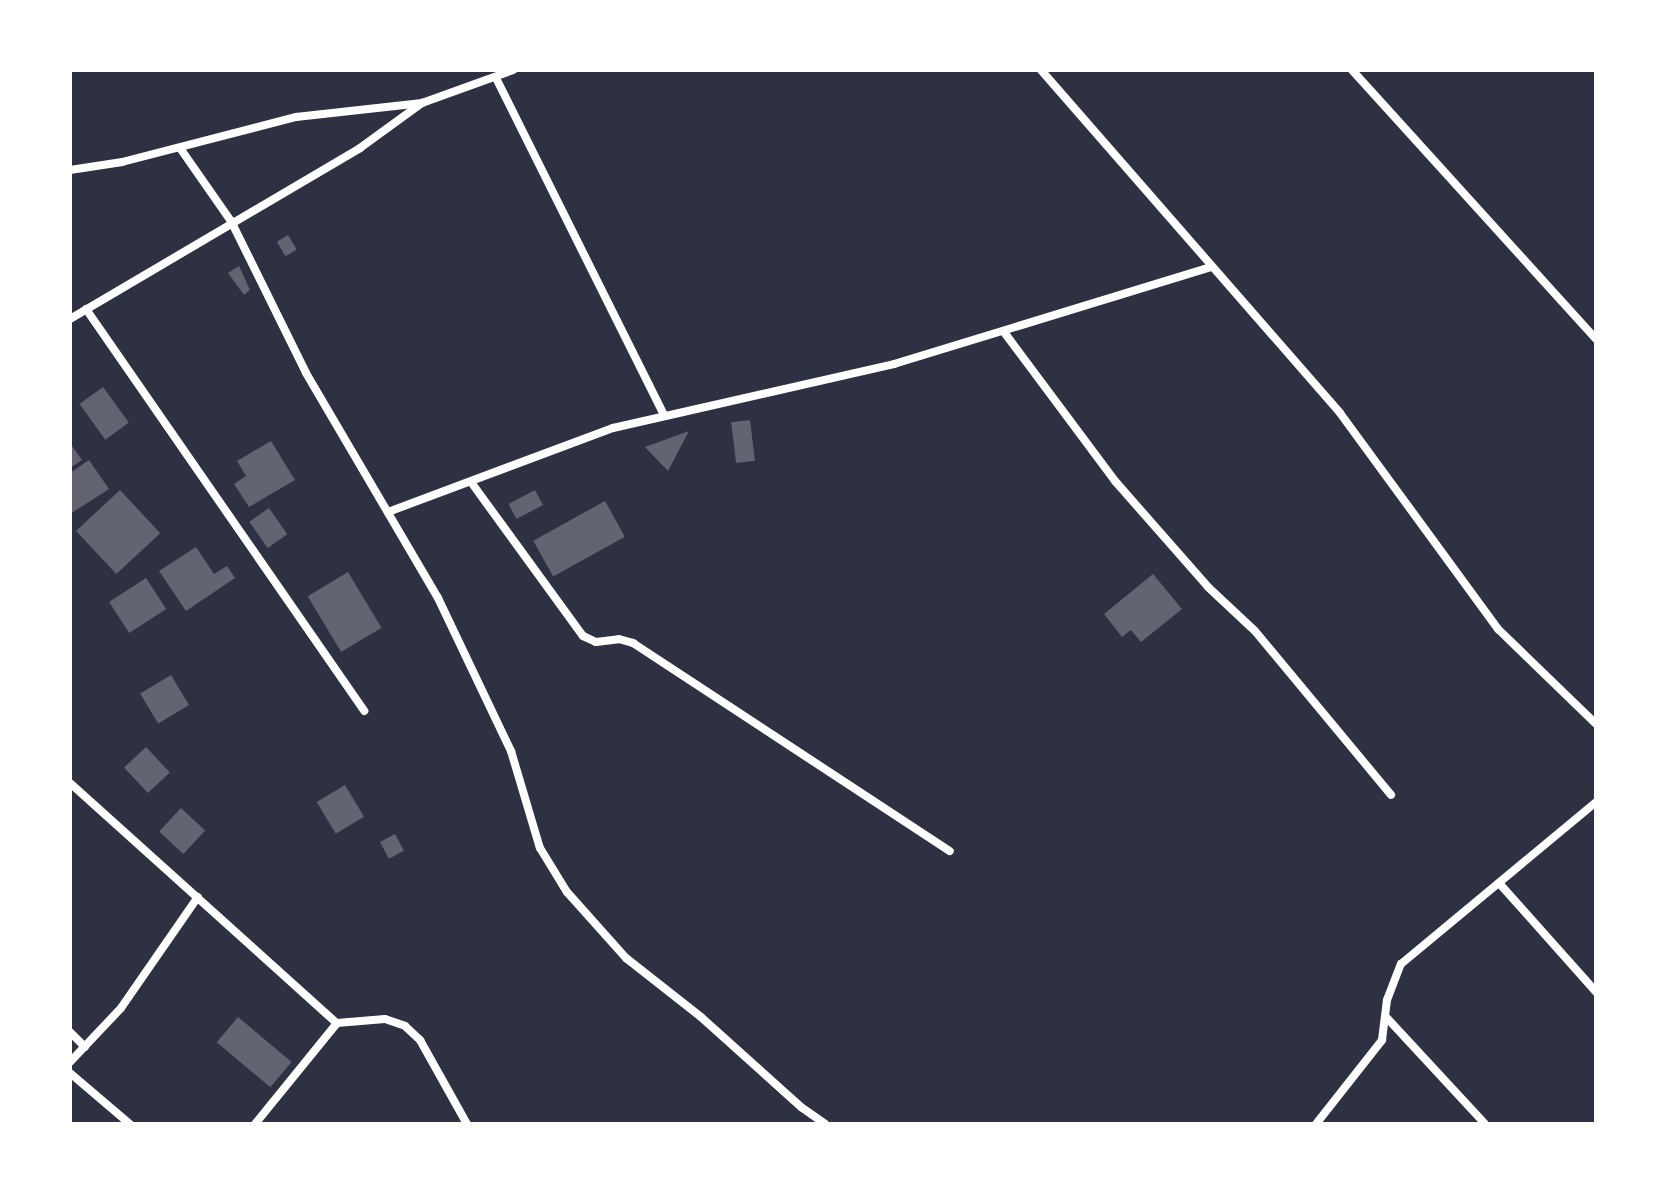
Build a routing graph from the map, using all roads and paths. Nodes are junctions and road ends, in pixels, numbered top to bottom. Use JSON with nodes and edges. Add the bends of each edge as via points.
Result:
{"nodes":[{"id":1,"x":513,"y":70,"type":"edge"},
{"id":2,"x":1041,"y":70,"type":"edge"},
{"id":3,"x":1352,"y":70,"type":"edge"},
{"id":4,"x":496,"y":78,"type":"junction"},
{"id":5,"x":422,"y":103,"type":"junction"},
{"id":6,"x":180,"y":148,"type":"junction"},
{"id":7,"x":70,"y":170,"type":"edge"},
{"id":8,"x":231,"y":221,"type":"junction"},
{"id":9,"x":1212,"y":267,"type":"junction"},
{"id":10,"x":86,"y":309,"type":"junction"},
{"id":11,"x":70,"y":319,"type":"edge"},
{"id":12,"x":1004,"y":332,"type":"junction"},
{"id":13,"x":1596,"y":339,"type":"edge"},
{"id":14,"x":664,"y":415,"type":"junction"},
{"id":15,"x":471,"y":482,"type":"junction"},
{"id":16,"x":388,"y":512,"type":"junction"},
{"id":17,"x":364,"y":711,"type":"dead end"},
{"id":18,"x":1596,"y":724,"type":"edge"},
{"id":19,"x":70,"y":783,"type":"edge"},
{"id":20,"x":1391,"y":795,"type":"dead end"},
{"id":21,"x":1596,"y":802,"type":"edge"},
{"id":22,"x":950,"y":851,"type":"dead end"},
{"id":23,"x":1499,"y":883,"type":"junction"},
{"id":24,"x":198,"y":897,"type":"junction"},
{"id":25,"x":1596,"y":992,"type":"edge"},
{"id":26,"x":1387,"y":1018,"type":"junction"},
{"id":27,"x":337,"y":1023,"type":"junction"},
{"id":28,"x":70,"y":1032,"type":"edge"},
{"id":29,"x":85,"y":1047,"type":"junction"},
{"id":30,"x":70,"y":1062,"type":"edge"},
{"id":31,"x":70,"y":1073,"type":"edge"},
{"id":32,"x":130,"y":1124,"type":"edge"},
{"id":33,"x":255,"y":1124,"type":"edge"},
{"id":34,"x":467,"y":1124,"type":"edge"},
{"id":35,"x":825,"y":1124,"type":"edge"},
{"id":36,"x":1316,"y":1124,"type":"edge"},
{"id":37,"x":1485,"y":1124,"type":"edge"}],
"edges":[{"from":1,"to":4,"type":"street"},
{"from":2,"to":9,"type":"street"},
{"from":3,"to":13,"type":"street"},
{"from":4,"to":5,"type":"street"},
{"from":4,"to":14,"type":"street"},
{"from":5,"to":6,"type":"street","via":[[296,117]]},
{"from":5,"to":8,"type":"street","via":[[360,148]]},
{"from":6,"to":7,"type":"street"},
{"from":6,"to":8,"type":"street"},
{"from":8,"to":10,"type":"street"},
{"from":8,"to":16,"type":"street","via":[[306,373]]},
{"from":9,"to":12,"type":"street"},
{"from":9,"to":18,"type":"street","via":[[1340,413],[1498,629]]},
{"from":10,"to":11,"type":"street"},
{"from":10,"to":17,"type":"street"},
{"from":12,"to":14,"type":"street","via":[[894,364]]},
{"from":12,"to":20,"type":"street","via":[[1115,481],[1208,587],[1255,631]]},
{"from":14,"to":15,"type":"street","via":[[613,428]]},
{"from":15,"to":16,"type":"street"},
{"from":15,"to":22,"type":"street","via":[[583,636],[596,642],[633,643]]},
{"from":16,"to":35,"type":"street","via":[[438,598],[505,738],[540,848],[567,892],[626,958]]},
{"from":19,"to":24,"type":"street"},
{"from":21,"to":23,"type":"street"},
{"from":23,"to":25,"type":"street"},
{"from":23,"to":26,"type":"street","via":[[1401,964],[1387,1000]]},
{"from":24,"to":27,"type":"street"},
{"from":24,"to":29,"type":"street","via":[[121,1008]]},
{"from":26,"to":36,"type":"street","via":[[1382,1040],[1366,1064]]},
{"from":26,"to":37,"type":"street"},
{"from":27,"to":33,"type":"street"},
{"from":27,"to":34,"type":"street","via":[[385,1019],[405,1026],[420,1040]]},
{"from":28,"to":29,"type":"street"},
{"from":29,"to":30,"type":"street"},
{"from":31,"to":32,"type":"street"}]}
